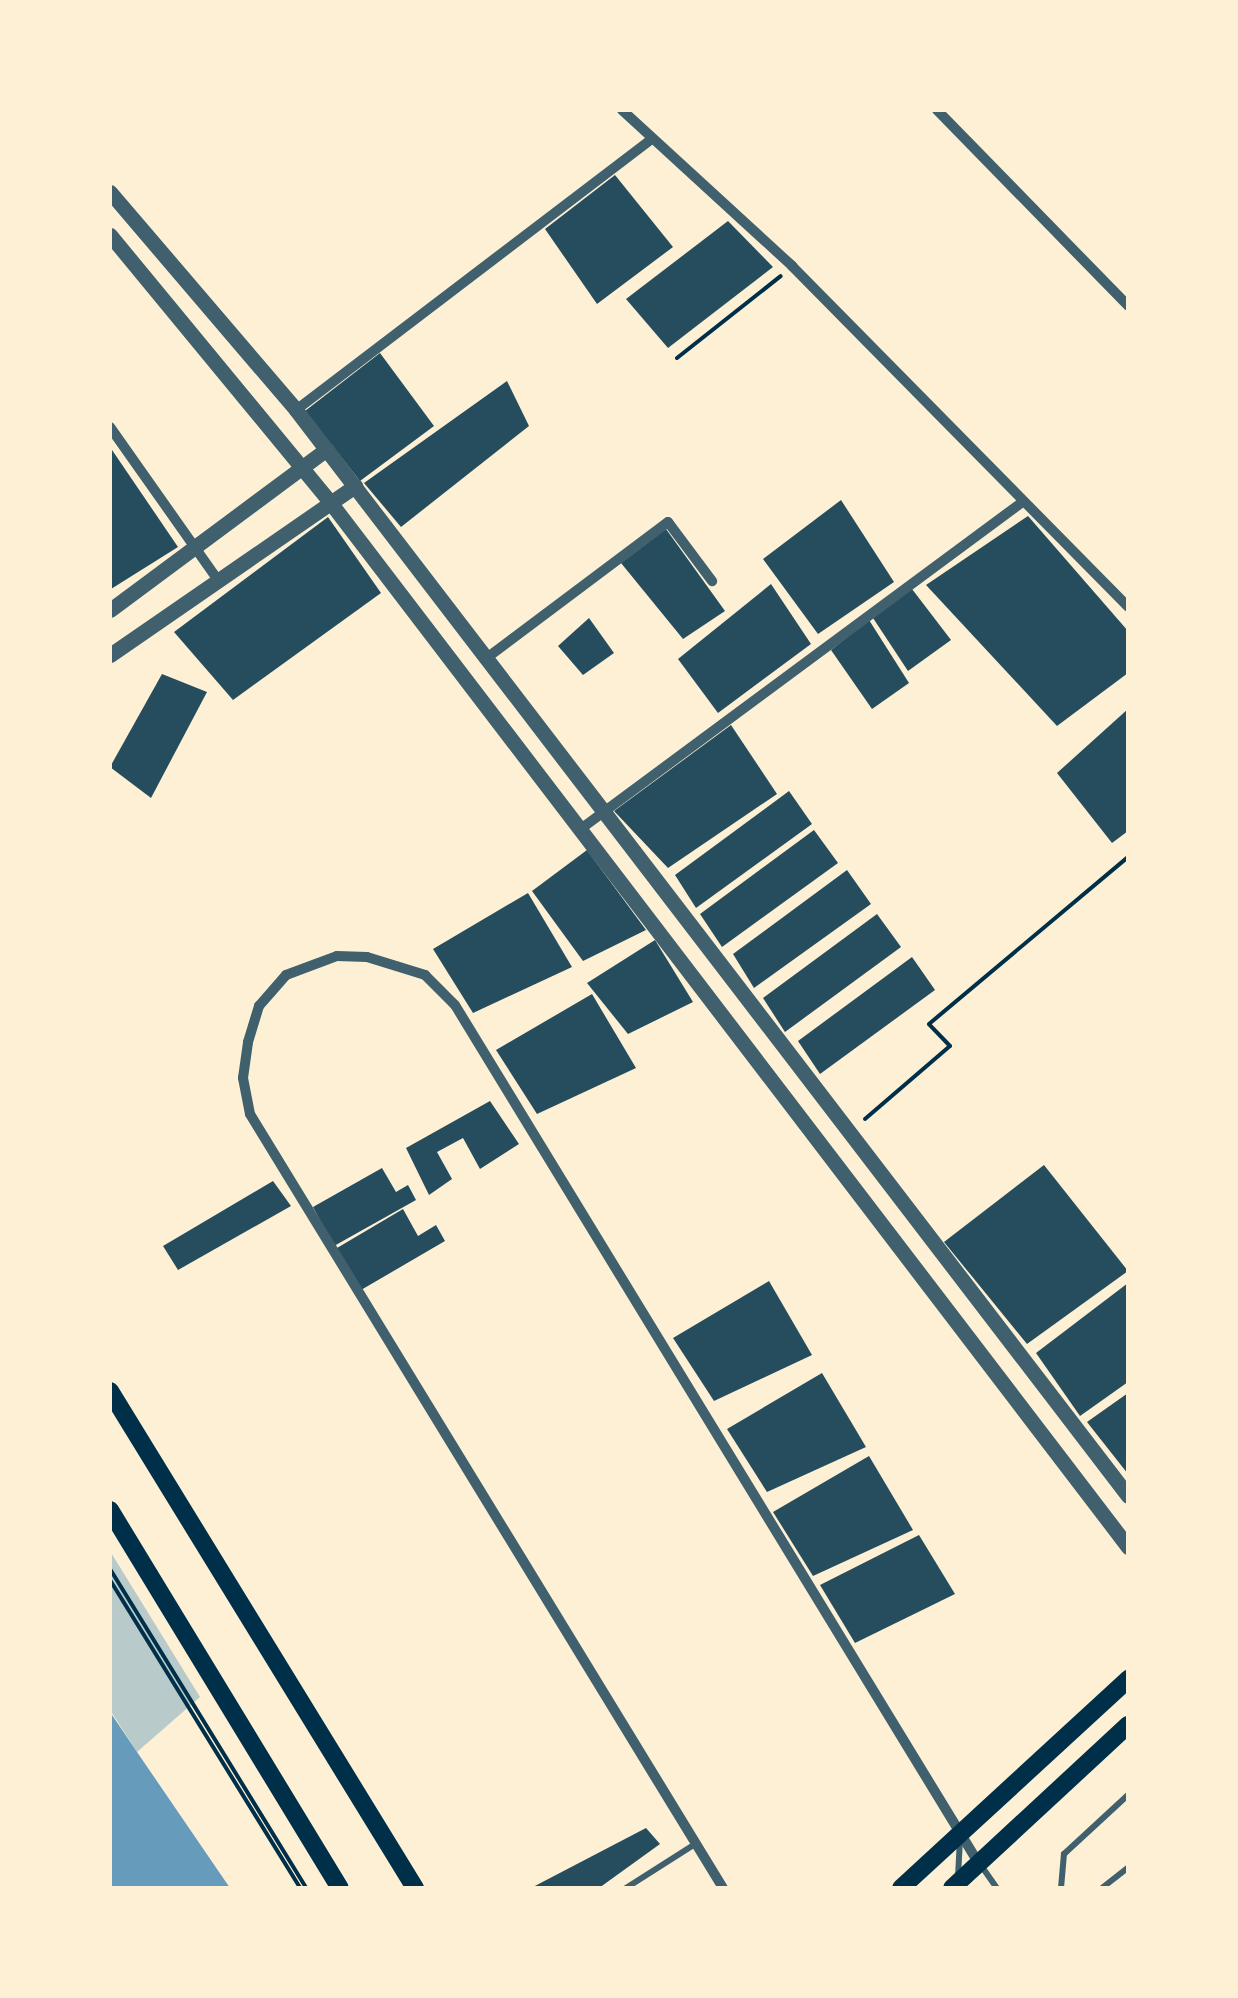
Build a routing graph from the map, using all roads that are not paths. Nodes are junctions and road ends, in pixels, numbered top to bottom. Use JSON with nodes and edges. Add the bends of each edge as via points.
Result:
{"nodes":[{"id":1,"x":622,"y":110,"type":"edge"},
{"id":2,"x":937,"y":110,"type":"edge"},
{"id":3,"x":652,"y":138,"type":"junction"},
{"id":4,"x":110,"y":192,"type":"edge"},
{"id":5,"x":110,"y":236,"type":"edge"},
{"id":6,"x":1128,"y":306,"type":"edge"},
{"id":7,"x":296,"y":410,"type":"junction"},
{"id":8,"x":110,"y":427,"type":"edge"},
{"id":9,"x":326,"y":450,"type":"junction"},
{"id":10,"x":301,"y":468,"type":"junction"},
{"id":11,"x":355,"y":486,"type":"junction"},
{"id":12,"x":330,"y":502,"type":"junction"},
{"id":13,"x":1021,"y":502,"type":"junction"},
{"id":14,"x":194,"y":550,"type":"junction"},
{"id":15,"x":218,"y":580,"type":"junction"},
{"id":16,"x":712,"y":581,"type":"dead end"},
{"id":17,"x":1128,"y":608,"type":"edge"},
{"id":18,"x":110,"y":610,"type":"edge"},
{"id":19,"x":110,"y":655,"type":"edge"},
{"id":20,"x":488,"y":657,"type":"junction"},
{"id":21,"x":604,"y":811,"type":"junction"},
{"id":22,"x":582,"y":828,"type":"junction"},
{"id":23,"x":110,"y":1391,"type":"edge"},
{"id":24,"x":1128,"y":1496,"type":"edge"},
{"id":25,"x":110,"y":1510,"type":"edge"},
{"id":26,"x":1128,"y":1547,"type":"edge"},
{"id":27,"x":1128,"y":1678,"type":"edge"},
{"id":28,"x":1128,"y":1726,"type":"edge"},
{"id":29,"x":1128,"y":1795,"type":"edge"},
{"id":30,"x":960,"y":1833,"type":"junction"},
{"id":31,"x":696,"y":1844,"type":"junction"},
{"id":32,"x":978,"y":1862,"type":"junction"},
{"id":33,"x":1128,"y":1868,"type":"edge"},
{"id":34,"x":956,"y":1886,"type":"edge"},
{"id":35,"x":340,"y":1888,"type":"edge"},
{"id":36,"x":415,"y":1888,"type":"edge"},
{"id":37,"x":626,"y":1888,"type":"edge"},
{"id":38,"x":723,"y":1888,"type":"edge"},
{"id":39,"x":901,"y":1888,"type":"edge"},
{"id":40,"x":996,"y":1888,"type":"edge"},
{"id":41,"x":1061,"y":1888,"type":"edge"},
{"id":42,"x":1102,"y":1888,"type":"edge"}],
"edges":[{"from":1,"to":3,"type":"street"},
{"from":2,"to":6,"type":"street"},
{"from":3,"to":7,"type":"street"},
{"from":3,"to":13,"type":"street","via":[[792,266]]},
{"from":4,"to":7,"type":"street"},
{"from":5,"to":10,"type":"street"},
{"from":7,"to":9,"type":"street"},
{"from":8,"to":14,"type":"street"},
{"from":9,"to":10,"type":"street"},
{"from":9,"to":11,"type":"street"},
{"from":10,"to":12,"type":"street"},
{"from":10,"to":14,"type":"street"},
{"from":11,"to":12,"type":"street"},
{"from":11,"to":20,"type":"street"},
{"from":12,"to":15,"type":"street"},
{"from":12,"to":22,"type":"street"},
{"from":13,"to":17,"type":"street"},
{"from":13,"to":21,"type":"street"},
{"from":14,"to":15,"type":"street"},
{"from":14,"to":18,"type":"street"},
{"from":15,"to":19,"type":"street"},
{"from":16,"to":20,"type":"street","via":[[668,522]]},
{"from":20,"to":21,"type":"street"},
{"from":21,"to":22,"type":"street"},
{"from":21,"to":24,"type":"street"},
{"from":22,"to":26,"type":"street"},
{"from":23,"to":36,"type":"main road"},
{"from":25,"to":35,"type":"main road"},
{"from":27,"to":30,"type":"main road"},
{"from":28,"to":32,"type":"main road"},
{"from":29,"to":41,"type":"lane","via":[[1072,1844],[1059,1865]]},
{"from":30,"to":31,"type":"street","via":[[456,1005],[425,975],[366,956],[337,956],[286,975],[259,1006],[248,1042],[243,1078],[250,1114]]},
{"from":30,"to":32,"type":"street"},
{"from":30,"to":34,"type":"lane"},
{"from":30,"to":39,"type":"main road"},
{"from":31,"to":37,"type":"lane"},
{"from":31,"to":38,"type":"street"},
{"from":32,"to":34,"type":"main road"},
{"from":32,"to":40,"type":"lane"},
{"from":33,"to":42,"type":"lane"}]}
